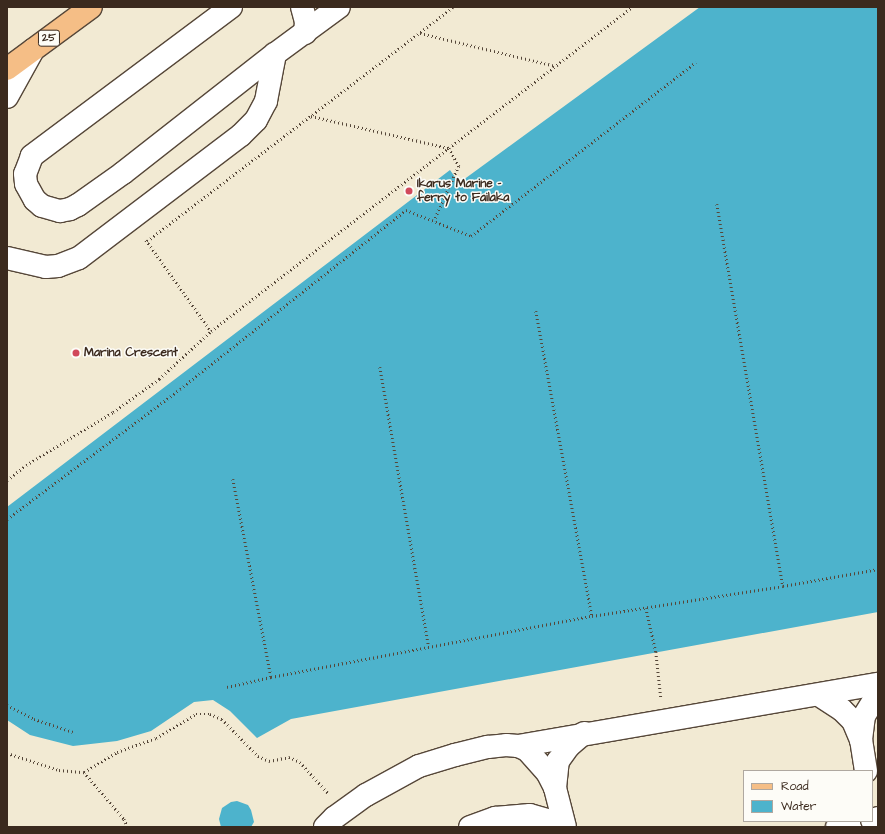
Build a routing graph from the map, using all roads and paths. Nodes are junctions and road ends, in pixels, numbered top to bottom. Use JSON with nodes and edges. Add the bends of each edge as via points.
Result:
{"nodes":[{"id":1,"x":91,"y":7,"type":"edge"},
{"id":2,"x":231,"y":7,"type":"edge"},
{"id":3,"x":302,"y":7,"type":"edge"},
{"id":4,"x":339,"y":7,"type":"edge"},
{"id":5,"x":453,"y":7,"type":"edge"},
{"id":6,"x":632,"y":7,"type":"edge"},
{"id":7,"x":305,"y":33,"type":"junction"},
{"id":8,"x":419,"y":33,"type":"junction"},
{"id":9,"x":33,"y":50,"type":"junction"},
{"id":10,"x":275,"y":54,"type":"junction"},
{"id":11,"x":696,"y":62,"type":"dead end"},
{"id":12,"x":555,"y":66,"type":"junction"},
{"id":13,"x":7,"y":70,"type":"edge"},
{"id":14,"x":7,"y":97,"type":"edge"},
{"id":15,"x":311,"y":116,"type":"junction"},
{"id":16,"x":449,"y":148,"type":"junction"},
{"id":17,"x":717,"y":204,"type":"dead end"},
{"id":18,"x":130,"y":219,"type":"junction"},
{"id":19,"x":434,"y":221,"type":"junction"},
{"id":20,"x":147,"y":241,"type":"junction"},
{"id":21,"x":7,"y":258,"type":"edge"},
{"id":22,"x":536,"y":311,"type":"dead end"},
{"id":23,"x":211,"y":331,"type":"junction"},
{"id":24,"x":380,"y":367,"type":"dead end"},
{"id":25,"x":233,"y":479,"type":"dead end"},
{"id":26,"x":7,"y":480,"type":"edge"},
{"id":27,"x":7,"y":518,"type":"edge"},
{"id":28,"x":878,"y":569,"type":"edge"},
{"id":29,"x":783,"y":586,"type":"junction"},
{"id":30,"x":646,"y":608,"type":"junction"},
{"id":31,"x":592,"y":616,"type":"junction"},
{"id":32,"x":429,"y":647,"type":"junction"},
{"id":33,"x":271,"y":677,"type":"junction"},
{"id":34,"x":878,"y":684,"type":"edge"},
{"id":35,"x":227,"y":687,"type":"dead end"},
{"id":36,"x":878,"y":694,"type":"edge"},
{"id":37,"x":819,"y":695,"type":"junction"},
{"id":38,"x":7,"y":705,"type":"edge"},
{"id":39,"x":663,"y":721,"type":"junction"},
{"id":40,"x":73,"y":732,"type":"dead end"},
{"id":41,"x":584,"y":733,"type":"junction"},
{"id":42,"x":861,"y":740,"type":"junction"},
{"id":43,"x":518,"y":746,"type":"junction"},
{"id":44,"x":7,"y":753,"type":"edge"},
{"id":45,"x":866,"y":770,"type":"edge"},
{"id":46,"x":84,"y":772,"type":"junction"},
{"id":47,"x":555,"y":788,"type":"junction"},
{"id":48,"x":345,"y":810,"type":"junction"},
{"id":49,"x":873,"y":816,"type":"edge"},
{"id":50,"x":128,"y":827,"type":"edge"},
{"id":51,"x":325,"y":827,"type":"edge"},
{"id":52,"x":470,"y":827,"type":"edge"},
{"id":53,"x":562,"y":827,"type":"edge"},
{"id":54,"x":565,"y":827,"type":"edge"},
{"id":55,"x":875,"y":827,"type":"edge"}],
"edges":[{"from":1,"to":9,"type":"main road","number":"25"},
{"from":2,"to":10,"type":"lane","via":[[32,156],[25,174],[28,188],[35,200],[51,210],[60,211],[78,205],[123,174]]},
{"from":3,"to":7,"type":"lane","via":[[306,22]]},
{"from":4,"to":7,"type":"lane"},
{"from":5,"to":8,"type":"path"},
{"from":6,"to":12,"type":"path"},
{"from":7,"to":10,"type":"lane"},
{"from":8,"to":12,"type":"path"},
{"from":8,"to":15,"type":"path"},
{"from":9,"to":13,"type":"main road","number":"25"},
{"from":9,"to":14,"type":"lane"},
{"from":10,"to":18,"type":"lane","via":[[266,101],[249,128]]},
{"from":11,"to":19,"type":"path","via":[[471,236]]},
{"from":12,"to":16,"type":"path"},
{"from":15,"to":16,"type":"path"},
{"from":15,"to":20,"type":"path"},
{"from":16,"to":19,"type":"path","via":[[460,166]]},
{"from":16,"to":23,"type":"path"},
{"from":17,"to":29,"type":"path"},
{"from":18,"to":20,"type":"path"},
{"from":18,"to":21,"type":"lane","via":[[69,263],[46,267]]},
{"from":19,"to":27,"type":"path","via":[[406,210],[180,389]]},
{"from":20,"to":23,"type":"path"},
{"from":22,"to":31,"type":"path"},
{"from":23,"to":26,"type":"path","via":[[159,379],[113,412],[26,465]]},
{"from":24,"to":32,"type":"path"},
{"from":25,"to":33,"type":"path"},
{"from":28,"to":29,"type":"path"},
{"from":29,"to":30,"type":"path"},
{"from":30,"to":31,"type":"path"},
{"from":30,"to":39,"type":"path","via":[[656,652]]},
{"from":31,"to":32,"type":"path"},
{"from":32,"to":33,"type":"path"},
{"from":33,"to":35,"type":"path"},
{"from":34,"to":37,"type":"lane"},
{"from":36,"to":42,"type":"lane","via":[[864,716]]},
{"from":37,"to":39,"type":"lane"},
{"from":37,"to":42,"type":"lane","via":[[842,710],[852,721]]},
{"from":38,"to":40,"type":"path","via":[[34,719]]},
{"from":39,"to":41,"type":"lane"},
{"from":41,"to":43,"type":"lane"},
{"from":41,"to":47,"type":"lane","via":[[569,746],[558,761]]},
{"from":42,"to":45,"type":"lane"},
{"from":43,"to":47,"type":"lane","via":[[527,750],[547,772]]},
{"from":43,"to":48,"type":"lane","via":[[488,747],[419,766]]},
{"from":44,"to":46,"type":"path","via":[[59,770]]},
{"from":46,"to":48,"type":"path","via":[[117,752],[156,738],[196,714],[210,714],[222,719],[258,756],[268,761],[289,757],[300,762]]},
{"from":46,"to":50,"type":"path"},
{"from":47,"to":54,"type":"lane"},
{"from":48,"to":51,"type":"lane"},
{"from":49,"to":55,"type":"lane"},
{"from":52,"to":53,"type":"lane","via":[[495,818],[530,815],[558,823]]}]}
